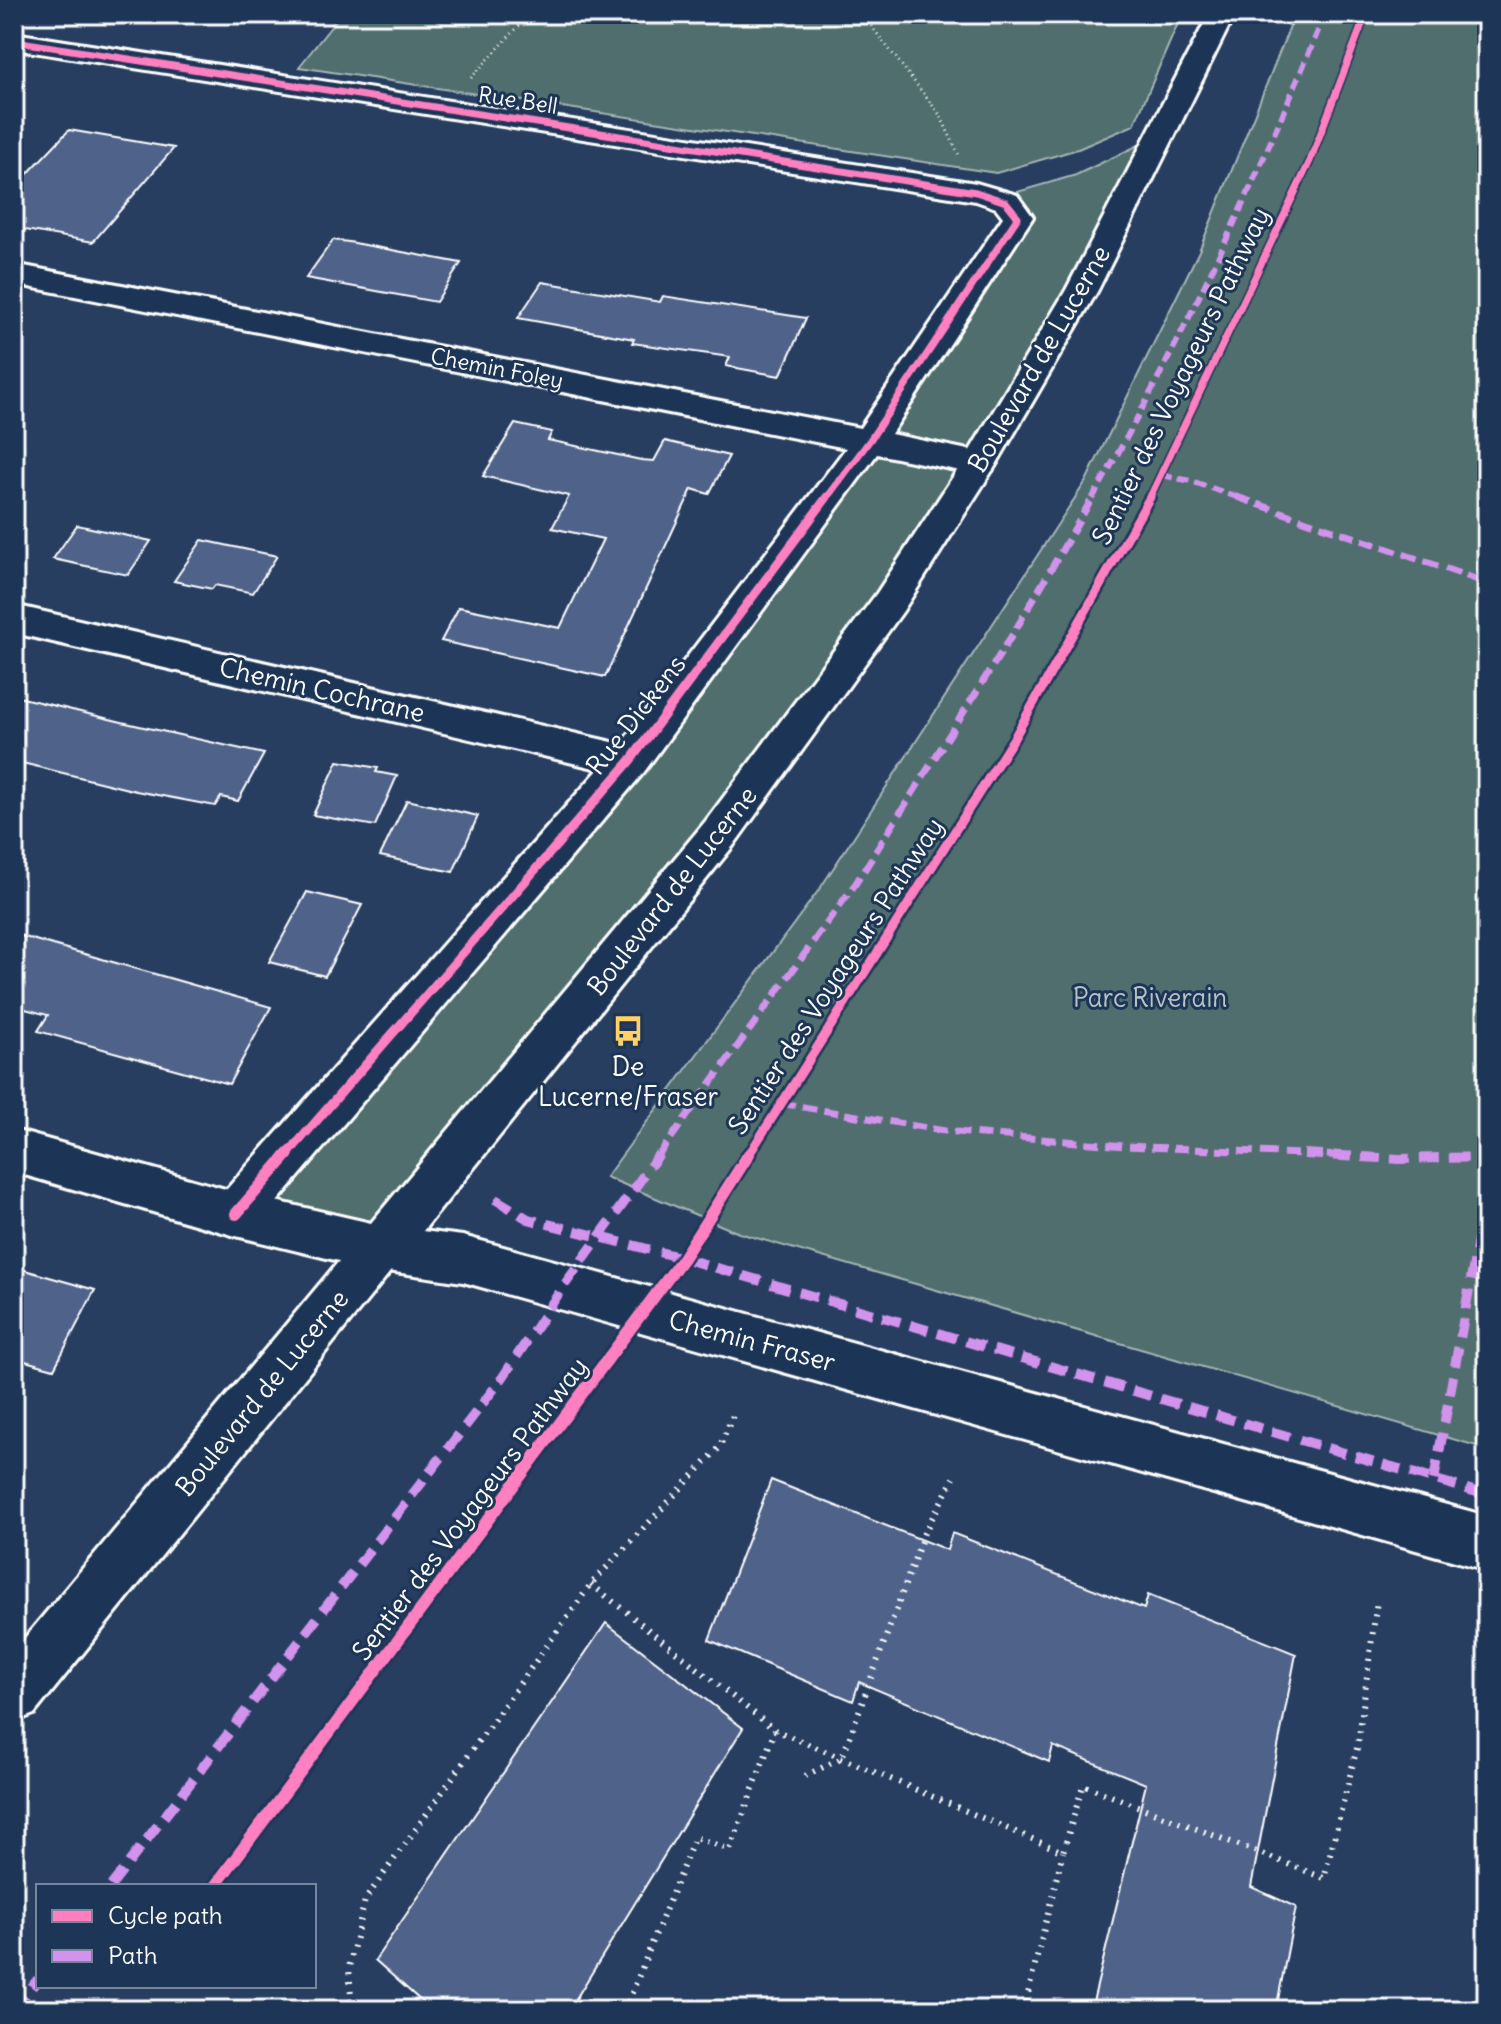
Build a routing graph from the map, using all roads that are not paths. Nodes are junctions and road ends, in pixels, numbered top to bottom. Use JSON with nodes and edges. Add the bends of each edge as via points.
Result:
{"nodes":[{"id":1,"x":1222,"y":14,"type":"edge"},
{"id":2,"x":14,"y":41,"type":"edge"},
{"id":3,"x":1014,"y":206,"type":"joint"},
{"id":4,"x":14,"y":274,"type":"edge"},
{"id":5,"x":870,"y":440,"type":"junction"},
{"id":6,"x":980,"y":463,"type":"junction"},
{"id":7,"x":14,"y":619,"type":"edge"},
{"id":8,"x":630,"y":761,"type":"junction"},
{"id":9,"x":14,"y":1151,"type":"edge"},
{"id":10,"x":236,"y":1214,"type":"junction"},
{"id":11,"x":381,"y":1248,"type":"junction"},
{"id":12,"x":1487,"y":1543,"type":"edge"},
{"id":13,"x":14,"y":1694,"type":"edge"}],
"edges":[{"from":1,"to":6,"type":"street","name":"Boulevard de Lucerne","via":[[1082,290]]},
{"from":2,"to":3,"type":"street","name":"Rue Bell","via":[[976,192]]},
{"from":3,"to":5,"type":"street","name":"Rue Dickens","via":[[1014,226]]},
{"from":4,"to":5,"type":"street","name":"Chemin Foley"},
{"from":5,"to":6,"type":"street","name":"Chemin Foley"},
{"from":5,"to":8,"type":"street","name":"Rue Dickens"},
{"from":6,"to":11,"type":"street","name":"Boulevard de Lucerne","via":[[890,602],[719,834]]},
{"from":7,"to":8,"type":"street","name":"Chemin Cochrane"},
{"from":8,"to":10,"type":"street","name":"Rue Dickens"},
{"from":9,"to":10,"type":"street","name":"Chemin Fraser"},
{"from":10,"to":11,"type":"street","name":"Chemin Fraser"},
{"from":11,"to":12,"type":"street","name":"Chemin Fraser","via":[[463,1259]]},
{"from":11,"to":13,"type":"street","name":"Boulevard de Lucerne"}]}
